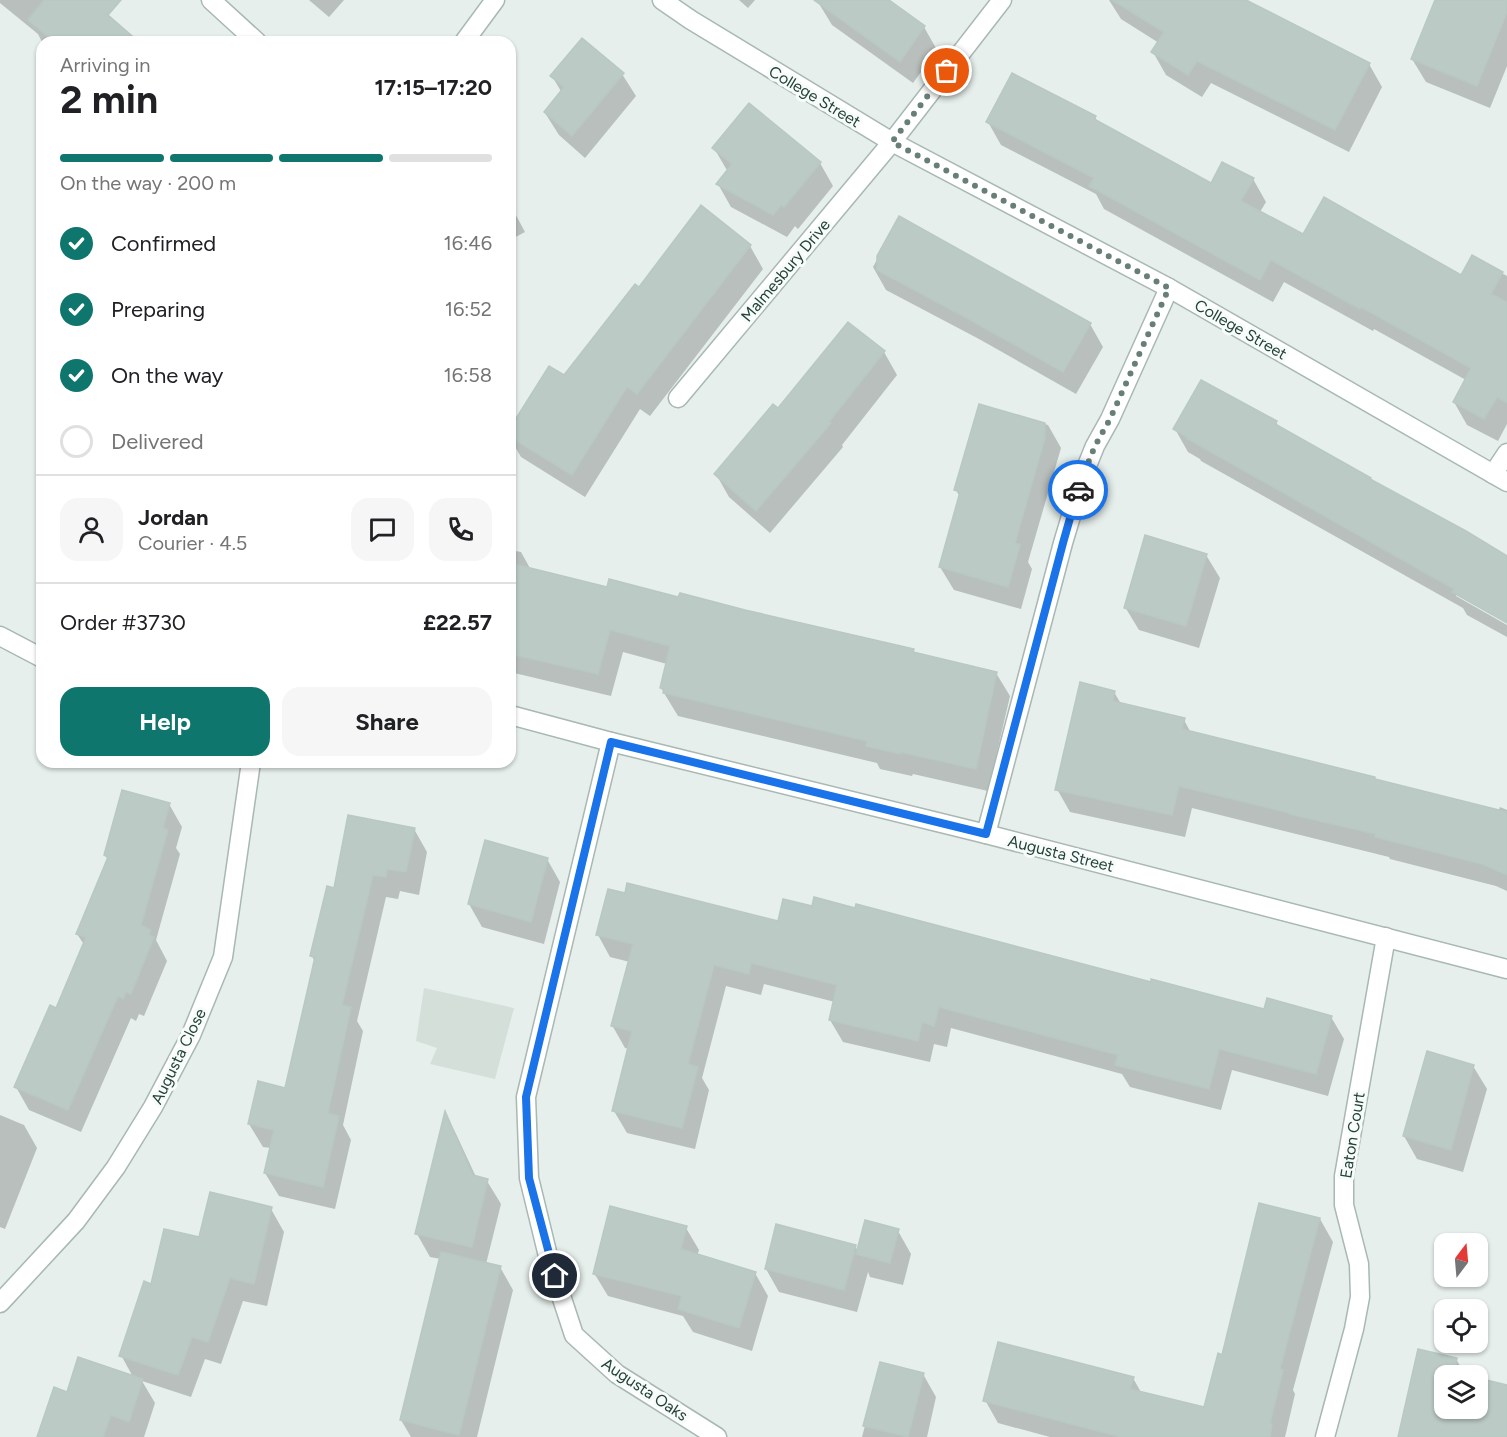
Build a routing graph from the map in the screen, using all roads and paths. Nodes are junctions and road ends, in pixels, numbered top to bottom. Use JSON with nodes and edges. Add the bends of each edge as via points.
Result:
{"nodes":[{"id":1,"x":211,"y":0,"type":"edge"},
{"id":2,"x":495,"y":0,"type":"edge"},
{"id":3,"x":662,"y":0,"type":"edge"},
{"id":4,"x":1002,"y":0,"type":"edge"},
{"id":5,"x":250,"y":36,"type":"edge"},
{"id":6,"x":468,"y":36,"type":"edge"},
{"id":7,"x":892,"y":142,"type":"junction"},
{"id":8,"x":1169,"y":288,"type":"junction"},
{"id":9,"x":678,"y":398,"type":"dead end"},
{"id":10,"x":1507,"y":453,"type":"edge"},
{"id":11,"x":1500,"y":478,"type":"edge"},
{"id":12,"x":0,"y":636,"type":"edge"},
{"id":13,"x":36,"y":655,"type":"edge"},
{"id":14,"x":516,"y":717,"type":"edge"},
{"id":15,"x":611,"y":742,"type":"junction"},
{"id":16,"x":250,"y":768,"type":"edge"},
{"id":17,"x":986,"y":834,"type":"junction"},
{"id":18,"x":1386,"y":937,"type":"junction"},
{"id":19,"x":1507,"y":969,"type":"edge"},
{"id":20,"x":0,"y":1303,"type":"edge"},
{"id":21,"x":717,"y":1437,"type":"edge"},
{"id":22,"x":1325,"y":1437,"type":"edge"}],
"edges":[{"from":1,"to":5,"type":"street"},
{"from":2,"to":6,"type":"street"},
{"from":3,"to":7,"type":"street","name":"College Street"},
{"from":4,"to":7,"type":"street","name":"Malmesbury Drive"},
{"from":7,"to":8,"type":"street","name":"College Street"},
{"from":7,"to":9,"type":"street","name":"Malmesbury Drive"},
{"from":8,"to":11,"type":"street","name":"College Street"},
{"from":8,"to":17,"type":"street","via":[[1084,473]]},
{"from":10,"to":11,"type":"street"},
{"from":12,"to":13,"type":"street"},
{"from":14,"to":15,"type":"street","name":"Augusta Street"},
{"from":15,"to":17,"type":"street","name":"Augusta Street"},
{"from":15,"to":21,"type":"street","name":"Augusta Oaks","via":[[526,1097],[529,1178],[574,1335],[617,1374]]},
{"from":16,"to":20,"type":"street","name":"Augusta Close","via":[[223,957],[191,1035],[116,1167],[76,1221]]},
{"from":17,"to":18,"type":"street","name":"Augusta Street"},
{"from":18,"to":19,"type":"street","name":"Augusta Street"},
{"from":18,"to":22,"type":"street","name":"Eaton Court","via":[[1344,1176],[1344,1205],[1359,1264],[1360,1297]]}]}
